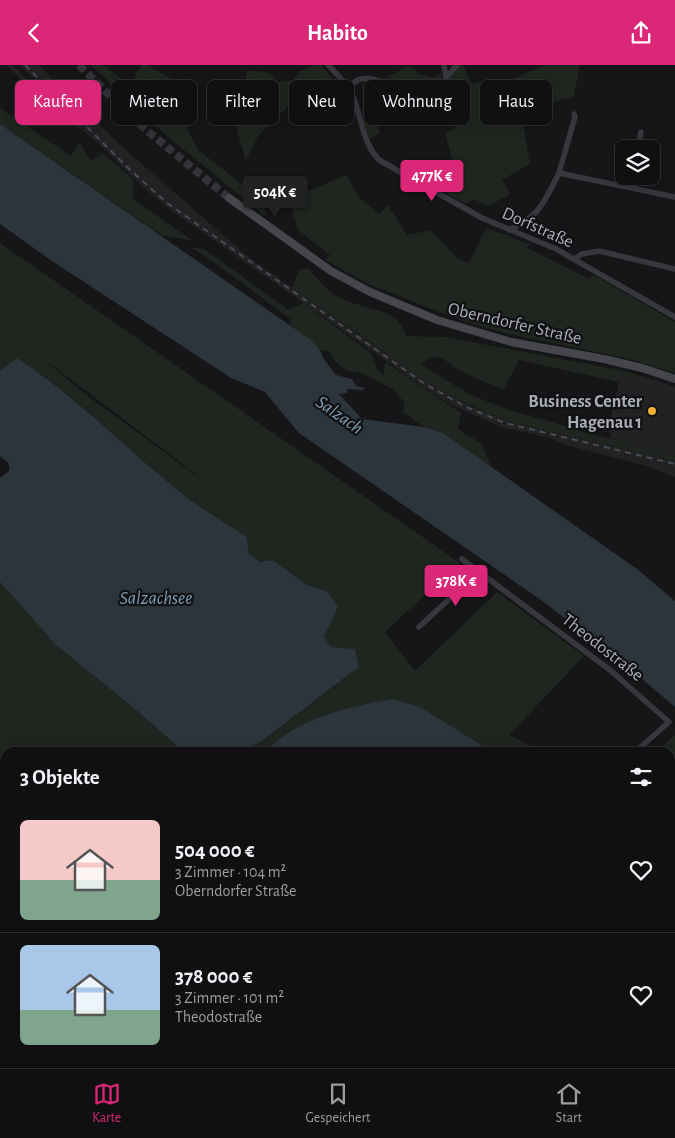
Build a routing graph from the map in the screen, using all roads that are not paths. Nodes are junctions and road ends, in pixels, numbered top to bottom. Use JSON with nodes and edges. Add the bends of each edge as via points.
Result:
{"nodes":[{"id":1,"x":328,"y":65,"type":"edge"},
{"id":2,"x":444,"y":65,"type":"edge"},
{"id":3,"x":456,"y":65,"type":"edge"},
{"id":4,"x":446,"y":78,"type":"junction"},
{"id":5,"x":341,"y":80,"type":"edge"},
{"id":6,"x":354,"y":84,"type":"edge"},
{"id":7,"x":354,"y":99,"type":"edge"},
{"id":8,"x":574,"y":114,"type":"dead end"},
{"id":9,"x":641,"y":132,"type":"dead end"},
{"id":10,"x":640,"y":140,"type":"edge"},
{"id":11,"x":559,"y":173,"type":"junction"},
{"id":12,"x":632,"y":187,"type":"joint"},
{"id":13,"x":675,"y":197,"type":"edge"},
{"id":14,"x":229,"y":198,"type":"tunnel mouth"},
{"id":15,"x":509,"y":230,"type":"junction"},
{"id":16,"x":574,"y":259,"type":"junction"},
{"id":17,"x":675,"y":269,"type":"edge"},
{"id":18,"x":675,"y":317,"type":"edge"},
{"id":19,"x":675,"y":379,"type":"edge"},
{"id":20,"x":462,"y":559,"type":"dead end"},
{"id":21,"x":479,"y":571,"type":"junction"},
{"id":22,"x":419,"y":627,"type":"dead end"},
{"id":23,"x":641,"y":747,"type":"edge"}],
"edges":[{"from":1,"to":5,"type":"street","name":"Dorfstraße"},
{"from":2,"to":4,"type":"street"},
{"from":3,"to":4,"type":"street"},
{"from":4,"to":6,"type":"street","via":[[432,106],[424,113],[404,107],[388,86],[376,80],[366,78]]},
{"from":7,"to":15,"type":"street","name":"Dorfstraße","via":[[368,145],[380,160]]},
{"from":8,"to":11,"type":"street"},
{"from":9,"to":10,"type":"street"},
{"from":11,"to":12,"type":"street"},
{"from":11,"to":15,"type":"street","via":[[539,211]]},
{"from":12,"to":13,"type":"street"},
{"from":14,"to":19,"type":"main road","name":"Oberndorfer Straße","via":[[331,271],[437,321],[511,341],[642,368]]},
{"from":15,"to":16,"type":"street","name":"Dorfstraße"},
{"from":16,"to":17,"type":"street","via":[[599,251]]},
{"from":16,"to":18,"type":"street","name":"Dorfstraße"},
{"from":20,"to":21,"type":"street","name":"Theodostraße"},
{"from":21,"to":22,"type":"street"},
{"from":21,"to":23,"type":"street","name":"Theodostraße","via":[[610,670],[669,722]]}]}
